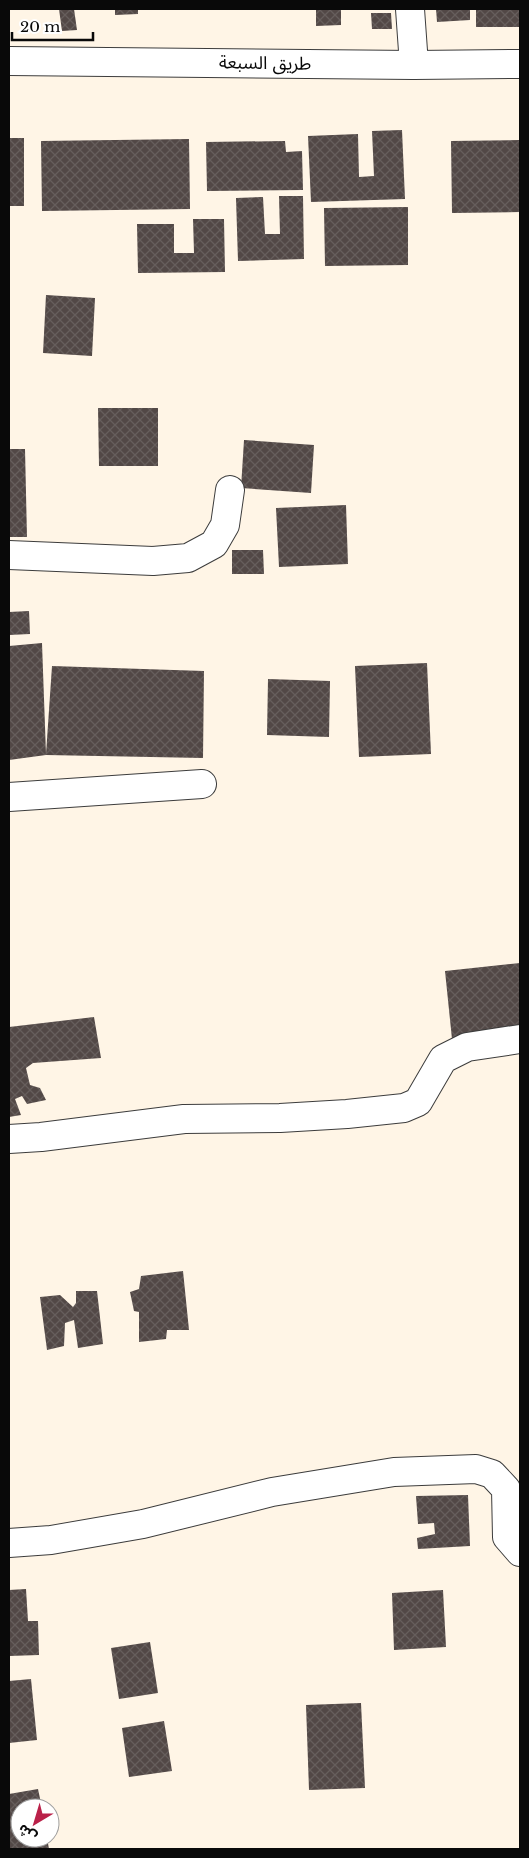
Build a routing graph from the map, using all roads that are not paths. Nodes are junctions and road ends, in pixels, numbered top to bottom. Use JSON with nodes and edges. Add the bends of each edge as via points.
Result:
{"nodes":[{"id":1,"x":410,"y":9,"type":"edge"},
{"id":2,"x":9,"y":61,"type":"edge"},
{"id":3,"x":520,"y":64,"type":"edge"},
{"id":4,"x":414,"y":65,"type":"junction"},
{"id":5,"x":230,"y":490,"type":"dead end"},
{"id":6,"x":9,"y":555,"type":"edge"},
{"id":7,"x":202,"y":784,"type":"dead end"},
{"id":8,"x":9,"y":797,"type":"edge"},
{"id":9,"x":520,"y":1039,"type":"edge"},
{"id":10,"x":9,"y":1139,"type":"edge"},
{"id":11,"x":9,"y":1543,"type":"edge"},
{"id":12,"x":520,"y":1552,"type":"edge"}],
"edges":[{"from":1,"to":4,"type":"street"},
{"from":2,"to":4,"type":"street","name":"طريق السبعة"},
{"from":3,"to":4,"type":"street","name":"طريق السبعة"},
{"from":5,"to":6,"type":"street","via":[[225,525],[214,544],[188,558],[153,561]]},
{"from":7,"to":8,"type":"street"},
{"from":9,"to":10,"type":"street","via":[[467,1047],[443,1059],[418,1102],[404,1108],[328,1115],[184,1119]]},
{"from":11,"to":12,"type":"street","via":[[51,1540],[143,1524],[272,1492],[394,1472],[476,1469],[492,1474],[506,1489],[507,1537]]}]}
